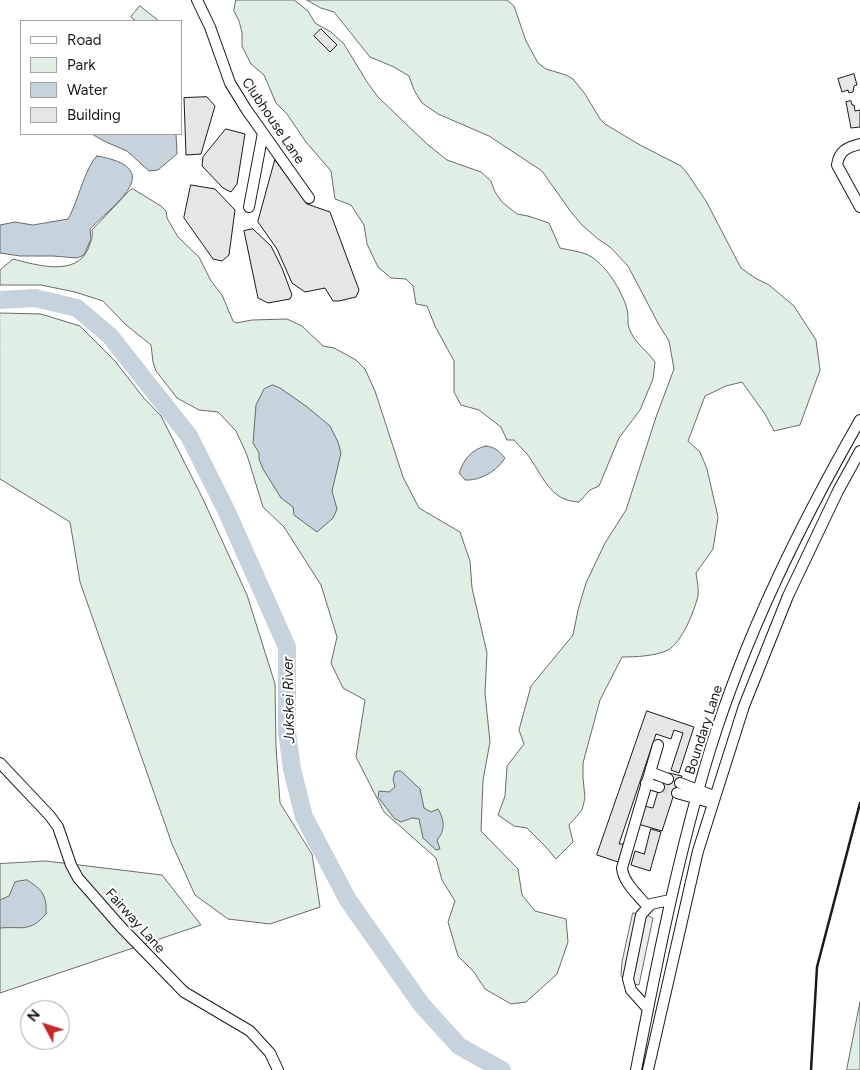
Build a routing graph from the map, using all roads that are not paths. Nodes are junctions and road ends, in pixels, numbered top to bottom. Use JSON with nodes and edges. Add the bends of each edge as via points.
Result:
{"nodes":[{"id":1,"x":198,"y":0,"type":"edge"},
{"id":2,"x":263,"y":133,"type":"junction"},
{"id":3,"x":860,"y":144,"type":"edge"},
{"id":4,"x":309,"y":198,"type":"dead end"},
{"id":5,"x":249,"y":207,"type":"dead end"},
{"id":6,"x":860,"y":207,"type":"edge"},
{"id":7,"x":860,"y":420,"type":"edge"},
{"id":8,"x":860,"y":451,"type":"edge"},
{"id":9,"x":658,"y":745,"type":"dead end"},
{"id":10,"x":0,"y":763,"type":"edge"},
{"id":11,"x":650,"y":772,"type":"junction"},
{"id":12,"x":668,"y":779,"type":"tunnel mouth"},
{"id":13,"x":646,"y":783,"type":"junction"},
{"id":14,"x":659,"y":787,"type":"tunnel mouth"},
{"id":15,"x":678,"y":788,"type":"tunnel mouth"},
{"id":16,"x":697,"y":794,"type":"junction"},
{"id":17,"x":713,"y":800,"type":"junction"},
{"id":18,"x":670,"y":900,"type":"junction"},
{"id":19,"x":647,"y":906,"type":"junction"},
{"id":20,"x":648,"y":1009,"type":"junction"},
{"id":21,"x":278,"y":1070,"type":"edge"},
{"id":22,"x":636,"y":1070,"type":"edge"},
{"id":23,"x":648,"y":1070,"type":"edge"}],
"edges":[{"from":1,"to":2,"type":"street","name":"Clubhouse Lane","via":[[230,83]]},
{"from":2,"to":4,"type":"street","name":"Clubhouse Lane"},
{"from":2,"to":5,"type":"street"},
{"from":3,"to":6,"type":"street","via":[[843,151],[837,165]]},
{"from":7,"to":16,"type":"street","name":"Boundary Lane","via":[[800,528],[767,601],[738,672]]},
{"from":8,"to":17,"type":"street","via":[[788,596],[744,706]]},
{"from":9,"to":11,"type":"street"},
{"from":10,"to":21,"type":"street","name":"Fairway Lane","via":[[50,816],[58,827],[70,865],[78,878],[120,926],[184,992],[260,1041]]},
{"from":11,"to":12,"type":"street"},
{"from":11,"to":13,"type":"street"},
{"from":13,"to":14,"type":"street"},
{"from":13,"to":19,"type":"street","via":[[622,873]]},
{"from":15,"to":16,"type":"street"},
{"from":16,"to":17,"type":"street"},
{"from":16,"to":18,"type":"street","name":"Boundary Lane"},
{"from":17,"to":23,"type":"street","via":[[698,851]]},
{"from":18,"to":19,"type":"street"},
{"from":18,"to":20,"type":"street","name":"Boundary Lane"},
{"from":19,"to":20,"type":"street","via":[[641,915],[628,979],[631,990]]},
{"from":20,"to":22,"type":"street","name":"Boundary Lane"}]}
